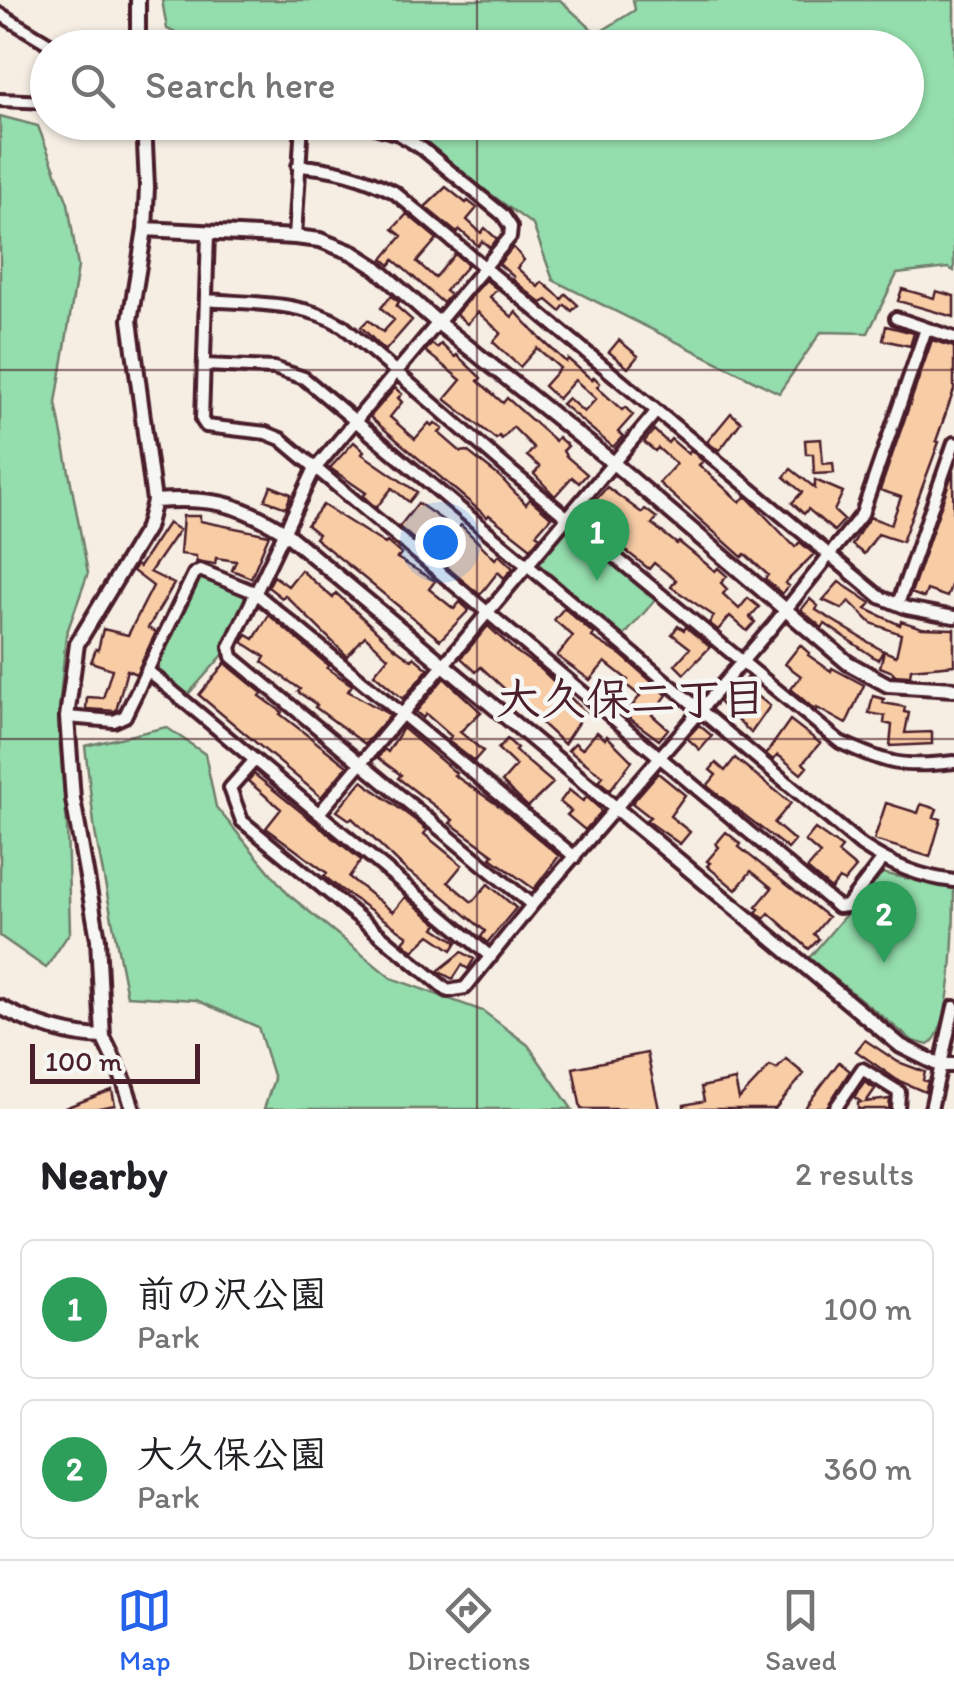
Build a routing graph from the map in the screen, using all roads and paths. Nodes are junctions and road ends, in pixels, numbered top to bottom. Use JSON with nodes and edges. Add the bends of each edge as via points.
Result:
{"nodes":[{"id":1,"x":138,"y":0,"type":"edge"},
{"id":2,"x":0,"y":14,"type":"edge"},
{"id":3,"x":138,"y":30,"type":"edge"},
{"id":4,"x":30,"y":32,"type":"edge"},
{"id":5,"x":0,"y":100,"type":"edge"},
{"id":6,"x":30,"y":101,"type":"edge"},
{"id":7,"x":145,"y":140,"type":"edge"},
{"id":8,"x":300,"y":140,"type":"edge"},
{"id":9,"x":409,"y":140,"type":"edge"},
{"id":10,"x":298,"y":166,"type":"junction"},
{"id":11,"x":145,"y":229,"type":"junction"},
{"id":12,"x":208,"y":232,"type":"junction"},
{"id":13,"x":295,"y":237,"type":"junction"},
{"id":14,"x":483,"y":266,"type":"junction"},
{"id":15,"x":206,"y":300,"type":"junction"},
{"id":16,"x":896,"y":318,"type":"dead end"},
{"id":17,"x":438,"y":322,"type":"junction"},
{"id":18,"x":926,"y":329,"type":"junction"},
{"id":19,"x":954,"y":338,"type":"edge"},
{"id":20,"x":204,"y":365,"type":"junction"},
{"id":21,"x":396,"y":373,"type":"junction"},
{"id":22,"x":656,"y":412,"type":"junction"},
{"id":23,"x":355,"y":422,"type":"junction"},
{"id":24,"x":954,"y":444,"type":"edge"},
{"id":25,"x":612,"y":462,"type":"junction"},
{"id":26,"x":314,"y":470,"type":"junction"},
{"id":27,"x":154,"y":501,"type":"junction"},
{"id":28,"x":568,"y":516,"type":"junction"},
{"id":29,"x":283,"y":531,"type":"junction"},
{"id":30,"x":828,"y":556,"type":"junction"},
{"id":31,"x":527,"y":566,"type":"junction"},
{"id":32,"x":254,"y":592,"type":"junction"},
{"id":33,"x":898,"y":604,"type":"junction"},
{"id":34,"x":784,"y":612,"type":"junction"},
{"id":35,"x":486,"y":613,"type":"junction"},
{"id":36,"x":954,"y":617,"type":"edge"},
{"id":37,"x":741,"y":662,"type":"junction"},
{"id":38,"x":442,"y":663,"type":"junction"},
{"id":39,"x":148,"y":672,"type":"junction"},
{"id":40,"x":954,"y":689,"type":"edge"},
{"id":41,"x":698,"y":710,"type":"junction"},
{"id":42,"x":402,"y":713,"type":"junction"},
{"id":43,"x":68,"y":717,"type":"junction"},
{"id":44,"x":660,"y":759,"type":"junction"},
{"id":45,"x":253,"y":762,"type":"junction"},
{"id":46,"x":954,"y":762,"type":"edge"},
{"id":47,"x":362,"y":764,"type":"junction"},
{"id":48,"x":617,"y":810,"type":"junction"},
{"id":49,"x":320,"y":812,"type":"junction"},
{"id":50,"x":575,"y":858,"type":"junction"},
{"id":51,"x":882,"y":860,"type":"junction"},
{"id":52,"x":954,"y":881,"type":"edge"},
{"id":53,"x":532,"y":905,"type":"junction"},
{"id":54,"x":491,"y":957,"type":"junction"},
{"id":55,"x":954,"y":1006,"type":"edge"},
{"id":56,"x":0,"y":1007,"type":"edge"},
{"id":57,"x":103,"y":1037,"type":"junction"},
{"id":58,"x":954,"y":1065,"type":"edge"},
{"id":59,"x":939,"y":1066,"type":"junction"},
{"id":60,"x":133,"y":1109,"type":"edge"},
{"id":61,"x":835,"y":1109,"type":"edge"},
{"id":62,"x":898,"y":1109,"type":"edge"},
{"id":63,"x":931,"y":1109,"type":"edge"}],
"edges":[{"from":1,"to":3,"type":"street"},
{"from":2,"to":4,"type":"street"},
{"from":5,"to":6,"type":"street"},
{"from":7,"to":11,"type":"street"},
{"from":8,"to":10,"type":"street"},
{"from":9,"to":14,"type":"street","via":[[511,227],[510,237]]},
{"from":10,"to":13,"type":"street"},
{"from":10,"to":14,"type":"street","via":[[332,168],[394,192]]},
{"from":11,"to":12,"type":"street"},
{"from":11,"to":27,"type":"street","via":[[130,320]]},
{"from":12,"to":13,"type":"street"},
{"from":12,"to":15,"type":"street"},
{"from":13,"to":17,"type":"street","via":[[320,240],[374,266]]},
{"from":14,"to":17,"type":"street"},
{"from":14,"to":22,"type":"street"},
{"from":15,"to":20,"type":"street"},
{"from":15,"to":21,"type":"street","via":[[323,314]]},
{"from":16,"to":18,"type":"street"},
{"from":17,"to":21,"type":"street"},
{"from":17,"to":25,"type":"street"},
{"from":18,"to":19,"type":"street"},
{"from":18,"to":30,"type":"street","via":[[862,514]]},
{"from":20,"to":23,"type":"street","via":[[274,368],[304,378]]},
{"from":20,"to":26,"type":"street","via":[[206,426],[266,433]]},
{"from":21,"to":23,"type":"street"},
{"from":21,"to":28,"type":"street"},
{"from":22,"to":25,"type":"street"},
{"from":22,"to":30,"type":"street"},
{"from":23,"to":26,"type":"street"},
{"from":23,"to":31,"type":"street"},
{"from":24,"to":33,"type":"street"},
{"from":25,"to":28,"type":"street"},
{"from":25,"to":34,"type":"street"},
{"from":26,"to":29,"type":"street"},
{"from":26,"to":35,"type":"street"},
{"from":27,"to":29,"type":"street","via":[[220,501]]},
{"from":27,"to":43,"type":"street","via":[[148,528],[77,644]]},
{"from":28,"to":31,"type":"street"},
{"from":28,"to":37,"type":"street"},
{"from":29,"to":32,"type":"street"},
{"from":29,"to":38,"type":"street"},
{"from":30,"to":33,"type":"street"},
{"from":30,"to":34,"type":"street"},
{"from":31,"to":35,"type":"street"},
{"from":31,"to":41,"type":"street"},
{"from":32,"to":39,"type":"street","via":[[200,570],[194,574]]},
{"from":32,"to":42,"type":"street"},
{"from":32,"to":47,"type":"street","via":[[232,657]]},
{"from":33,"to":36,"type":"street"},
{"from":34,"to":37,"type":"street"},
{"from":34,"to":40,"type":"street","via":[[888,685]]},
{"from":35,"to":38,"type":"street"},
{"from":35,"to":44,"type":"street"},
{"from":37,"to":41,"type":"street"},
{"from":37,"to":46,"type":"street","via":[[840,742],[911,767]]},
{"from":38,"to":42,"type":"street"},
{"from":38,"to":48,"type":"street"},
{"from":39,"to":43,"type":"street","via":[[125,716]]},
{"from":39,"to":45,"type":"street"},
{"from":41,"to":44,"type":"street"},
{"from":41,"to":51,"type":"street"},
{"from":42,"to":47,"type":"street"},
{"from":42,"to":50,"type":"street"},
{"from":43,"to":57,"type":"street","via":[[73,799],[98,938]]},
{"from":44,"to":48,"type":"street"},
{"from":44,"to":51,"type":"street","via":[[838,907],[847,906]]},
{"from":45,"to":49,"type":"street"},
{"from":45,"to":54,"type":"street","via":[[230,788],[242,820],[448,990],[466,988]]},
{"from":47,"to":49,"type":"street"},
{"from":47,"to":53,"type":"street"},
{"from":48,"to":50,"type":"street"},
{"from":48,"to":59,"type":"street","via":[[901,1046]]},
{"from":49,"to":54,"type":"street"},
{"from":50,"to":53,"type":"street"},
{"from":51,"to":52,"type":"street"},
{"from":53,"to":54,"type":"street"},
{"from":55,"to":59,"type":"street"},
{"from":56,"to":57,"type":"street","via":[[74,1036]]},
{"from":57,"to":60,"type":"street"},
{"from":58,"to":59,"type":"street"},
{"from":59,"to":63,"type":"street"},
{"from":61,"to":62,"type":"street","via":[[862,1070],[899,1092]]}]}
